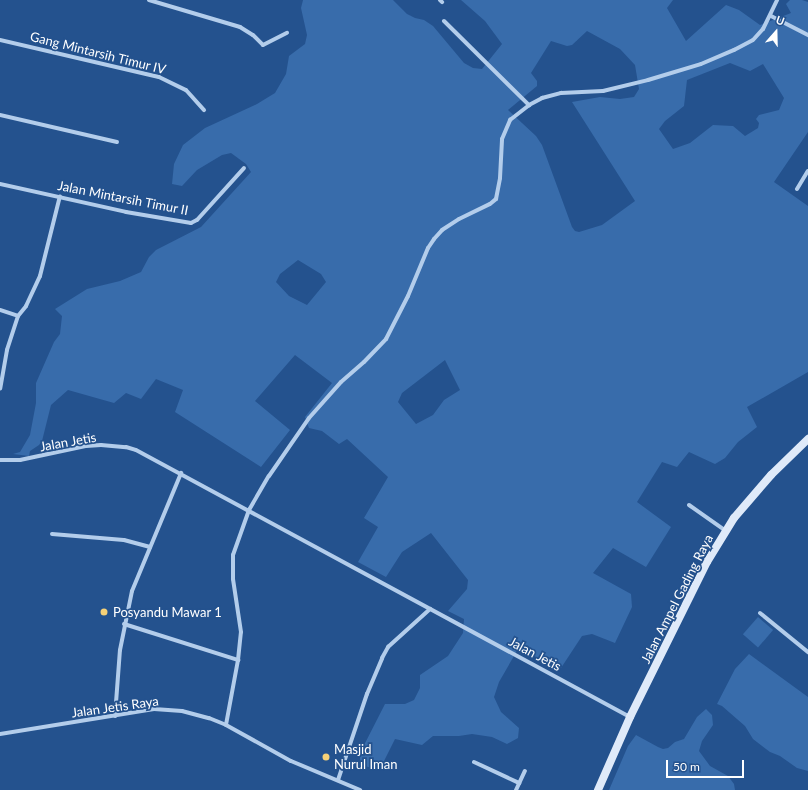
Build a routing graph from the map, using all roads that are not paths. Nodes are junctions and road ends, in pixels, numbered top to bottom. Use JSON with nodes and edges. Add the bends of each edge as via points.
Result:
{"nodes":[{"id":1,"x":149,"y":0,"type":"edge"},
{"id":2,"x":777,"y":0,"type":"edge"},
{"id":3,"x":771,"y":16,"type":"junction"},
{"id":4,"x":444,"y":21,"type":"dead end"},
{"id":5,"x":287,"y":33,"type":"dead end"},
{"id":6,"x":808,"y":35,"type":"edge"},
{"id":7,"x":0,"y":40,"type":"edge"},
{"id":8,"x":529,"y":105,"type":"junction"},
{"id":9,"x":204,"y":110,"type":"dead end"},
{"id":10,"x":0,"y":115,"type":"edge"},
{"id":11,"x":117,"y":142,"type":"dead end"},
{"id":12,"x":244,"y":168,"type":"dead end"},
{"id":13,"x":808,"y":171,"type":"edge"},
{"id":14,"x":0,"y":184,"type":"edge"},
{"id":15,"x":797,"y":189,"type":"dead end"},
{"id":16,"x":60,"y":196,"type":"junction"},
{"id":17,"x":0,"y":310,"type":"edge"},
{"id":18,"x":18,"y":316,"type":"junction"},
{"id":19,"x":0,"y":388,"type":"edge"},
{"id":20,"x":808,"y":439,"type":"edge"},
{"id":21,"x":0,"y":460,"type":"edge"},
{"id":22,"x":181,"y":472,"type":"junction"},
{"id":23,"x":689,"y":505,"type":"dead end"},
{"id":24,"x":249,"y":510,"type":"junction"},
{"id":25,"x":726,"y":531,"type":"junction"},
{"id":26,"x":52,"y":534,"type":"dead end"},
{"id":27,"x":150,"y":547,"type":"junction"},
{"id":28,"x":430,"y":609,"type":"junction"},
{"id":29,"x":760,"y":613,"type":"dead end"},
{"id":30,"x":124,"y":624,"type":"junction"},
{"id":31,"x":808,"y":652,"type":"edge"},
{"id":32,"x":238,"y":660,"type":"junction"},
{"id":33,"x":115,"y":716,"type":"junction"},
{"id":34,"x":630,"y":717,"type":"junction"},
{"id":35,"x":226,"y":726,"type":"junction"},
{"id":36,"x":0,"y":734,"type":"edge"},
{"id":37,"x":474,"y":762,"type":"dead end"},
{"id":38,"x":524,"y":771,"type":"dead end"},
{"id":39,"x":338,"y":780,"type":"junction"},
{"id":40,"x":519,"y":783,"type":"junction"},
{"id":41,"x":360,"y":790,"type":"edge"},
{"id":42,"x":516,"y":790,"type":"edge"},
{"id":43,"x":598,"y":790,"type":"edge"}],
"edges":[{"from":1,"to":5,"type":"street","via":[[240,27],[263,45]]},
{"from":2,"to":3,"type":"street"},
{"from":3,"to":6,"type":"street"},
{"from":3,"to":8,"type":"street","via":[[753,40],[701,64],[603,91],[561,93]]},
{"from":4,"to":8,"type":"street"},
{"from":7,"to":9,"type":"street","name":"Gang Mintarsih Timur IV","via":[[159,77],[186,90]]},
{"from":8,"to":24,"type":"street","via":[[510,120],[505,128],[496,199],[459,219],[442,230],[434,239],[386,339],[309,418]]},
{"from":10,"to":11,"type":"street"},
{"from":12,"to":16,"type":"street","name":"Jalan Mintarsih Timur II","via":[[197,220],[191,223],[126,212]]},
{"from":13,"to":15,"type":"street"},
{"from":14,"to":16,"type":"street","name":"Jalan Mintarsih Timur II"},
{"from":16,"to":18,"type":"street","via":[[40,276],[26,306]]},
{"from":17,"to":18,"type":"street"},
{"from":18,"to":19,"type":"street","via":[[7,350]]},
{"from":20,"to":25,"type":"main road","name":"Jalan Ampel Gading Raya","via":[[771,475]]},
{"from":21,"to":22,"type":"street","name":"Jalan Jetis","via":[[20,460],[86,446],[126,447]]},
{"from":22,"to":24,"type":"street","name":"Jalan Jetis"},
{"from":22,"to":27,"type":"street"},
{"from":23,"to":25,"type":"street"},
{"from":24,"to":28,"type":"street","name":"Jalan Jetis"},
{"from":24,"to":32,"type":"street","via":[[233,555],[233,579],[241,632]]},
{"from":25,"to":34,"type":"main road","name":"Jalan Ampel Gading Raya","via":[[707,562]]},
{"from":26,"to":27,"type":"street","via":[[124,540]]},
{"from":27,"to":30,"type":"street","via":[[132,591]]},
{"from":28,"to":34,"type":"street","name":"Jalan Jetis"},
{"from":28,"to":39,"type":"street","via":[[388,647],[382,658]]},
{"from":29,"to":31,"type":"street"},
{"from":30,"to":32,"type":"street"},
{"from":30,"to":33,"type":"street"},
{"from":32,"to":35,"type":"street"},
{"from":33,"to":35,"type":"street","name":"Jalan Jetis Raya","via":[[154,709],[182,711],[209,718]]},
{"from":33,"to":36,"type":"street","name":"Jalan Jetis Raya"},
{"from":34,"to":43,"type":"main road","name":"Jalan Ampel Gading Raya"},
{"from":35,"to":39,"type":"street","name":"Jalan Jetis Raya","via":[[291,761]]},
{"from":37,"to":40,"type":"street"},
{"from":38,"to":40,"type":"street"},
{"from":39,"to":41,"type":"street","name":"Jalan Jetis Raya"},
{"from":40,"to":42,"type":"street"}]}
